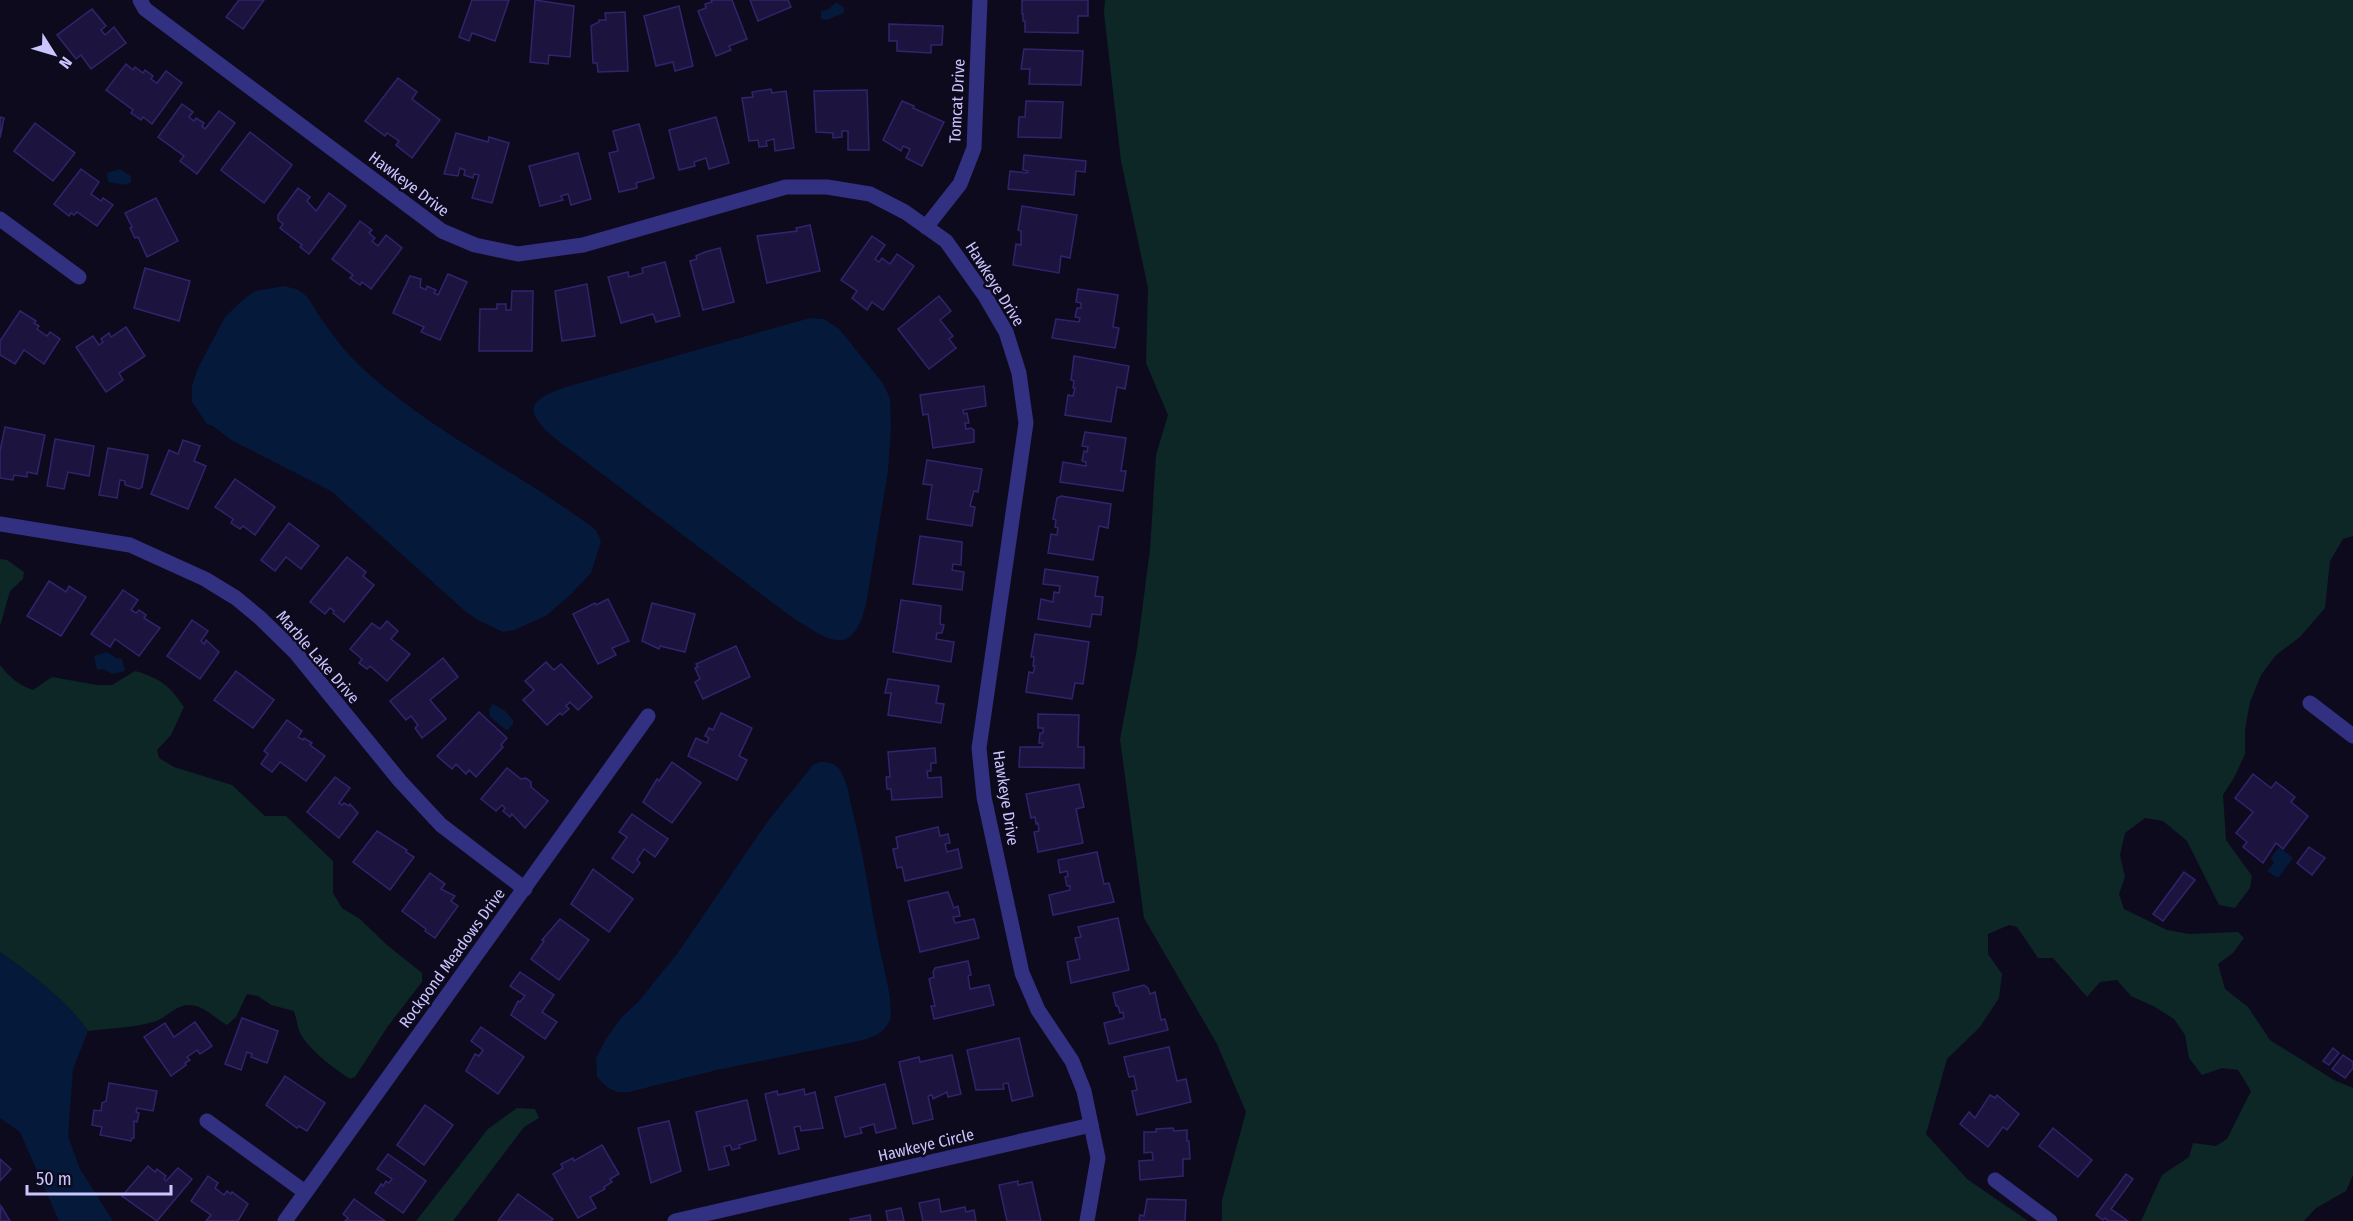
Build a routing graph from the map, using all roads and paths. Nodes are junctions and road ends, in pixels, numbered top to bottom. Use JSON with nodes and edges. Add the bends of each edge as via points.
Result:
{"nodes":[{"id":1,"x":140,"y":0,"type":"edge"},
{"id":2,"x":980,"y":0,"type":"edge"},
{"id":3,"x":0,"y":219,"type":"edge"},
{"id":4,"x":926,"y":227,"type":"junction"},
{"id":5,"x":79,"y":277,"type":"dead end"},
{"id":6,"x":0,"y":524,"type":"edge"},
{"id":7,"x":2310,"y":703,"type":"dead end"},
{"id":8,"x":648,"y":716,"type":"dead end"},
{"id":9,"x":2353,"y":736,"type":"edge"},
{"id":10,"x":525,"y":889,"type":"junction"},
{"id":11,"x":207,"y":1121,"type":"dead end"},
{"id":12,"x":1091,"y":1125,"type":"junction"},
{"id":13,"x":1995,"y":1180,"type":"dead end"},
{"id":14,"x":305,"y":1192,"type":"junction"},
{"id":15,"x":285,"y":1221,"type":"edge"},
{"id":16,"x":675,"y":1221,"type":"edge"},
{"id":17,"x":1087,"y":1221,"type":"edge"},
{"id":18,"x":2050,"y":1221,"type":"edge"}],
"edges":[{"from":1,"to":4,"type":"street","name":"Hawkeye Drive","via":[[145,9],[442,231],[475,245],[518,254],[583,245],[786,187],[827,187],[870,194]]},
{"from":2,"to":4,"type":"street","name":"Tomcat Drive","via":[[974,148],[960,184]]},
{"from":3,"to":5,"type":"street"},
{"from":4,"to":12,"type":"street","name":"Hawkeye Drive","via":[[946,241],[985,296],[1006,332],[1019,373],[1026,423],[979,748],[984,797],[1022,973],[1038,1010],[1072,1061]]},
{"from":6,"to":10,"type":"street","name":"Marble Lake Drive","via":[[130,545],[205,579],[236,598],[295,652],[441,825]]},
{"from":7,"to":9,"type":"street"},
{"from":8,"to":10,"type":"street","name":"Rockpond Meadows Drive"},
{"from":10,"to":14,"type":"street","name":"Rockpond Meadows Drive"},
{"from":11,"to":14,"type":"street"},
{"from":12,"to":16,"type":"street","name":"Hawkeye Circle"},
{"from":12,"to":17,"type":"street","via":[[1098,1158]]},
{"from":13,"to":18,"type":"street"},
{"from":14,"to":15,"type":"street","name":"Rockpond Meadows Drive"}]}
